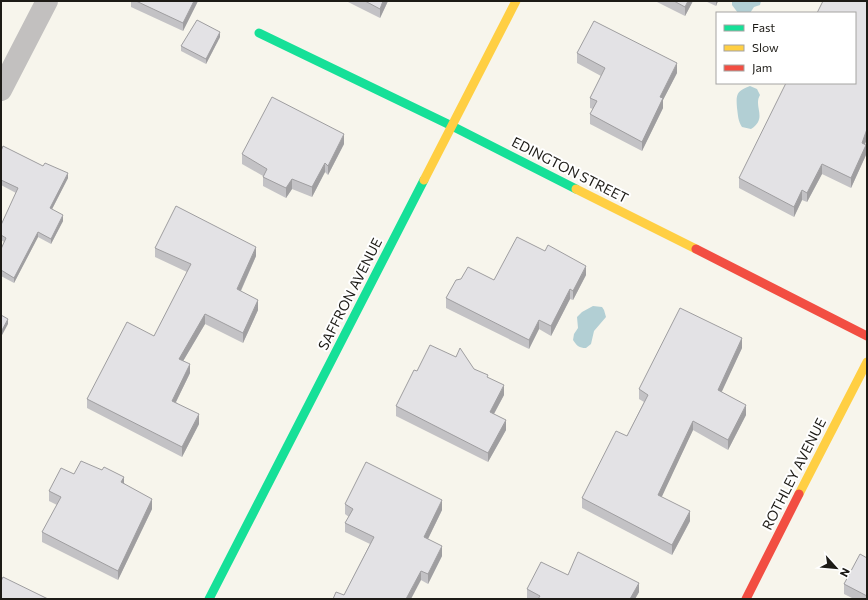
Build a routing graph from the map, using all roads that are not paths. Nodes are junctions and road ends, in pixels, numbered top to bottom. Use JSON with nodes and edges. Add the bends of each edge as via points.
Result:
{"nodes":[{"id":1,"x":47,"y":1,"type":"edge"},
{"id":2,"x":516,"y":1,"type":"edge"},
{"id":3,"x":259,"y":33,"type":"dead end"},
{"id":4,"x":1,"y":90,"type":"edge"},
{"id":5,"x":452,"y":126,"type":"junction"},
{"id":6,"x":867,"y":336,"type":"edge"},
{"id":7,"x":867,"y":362,"type":"edge"},
{"id":8,"x":209,"y":599,"type":"edge"},
{"id":9,"x":746,"y":599,"type":"edge"}],
"edges":[{"from":1,"to":4,"type":"street"},
{"from":2,"to":5,"type":"street","name":"SAFFRON AVENUE"},
{"from":3,"to":5,"type":"street","name":"EDINGTON STREET"},
{"from":5,"to":6,"type":"street","name":"EDINGTON STREET"},
{"from":5,"to":8,"type":"street","name":"SAFFRON AVENUE"},
{"from":7,"to":9,"type":"street","name":"ROTHLEY AVENUE"}]}
